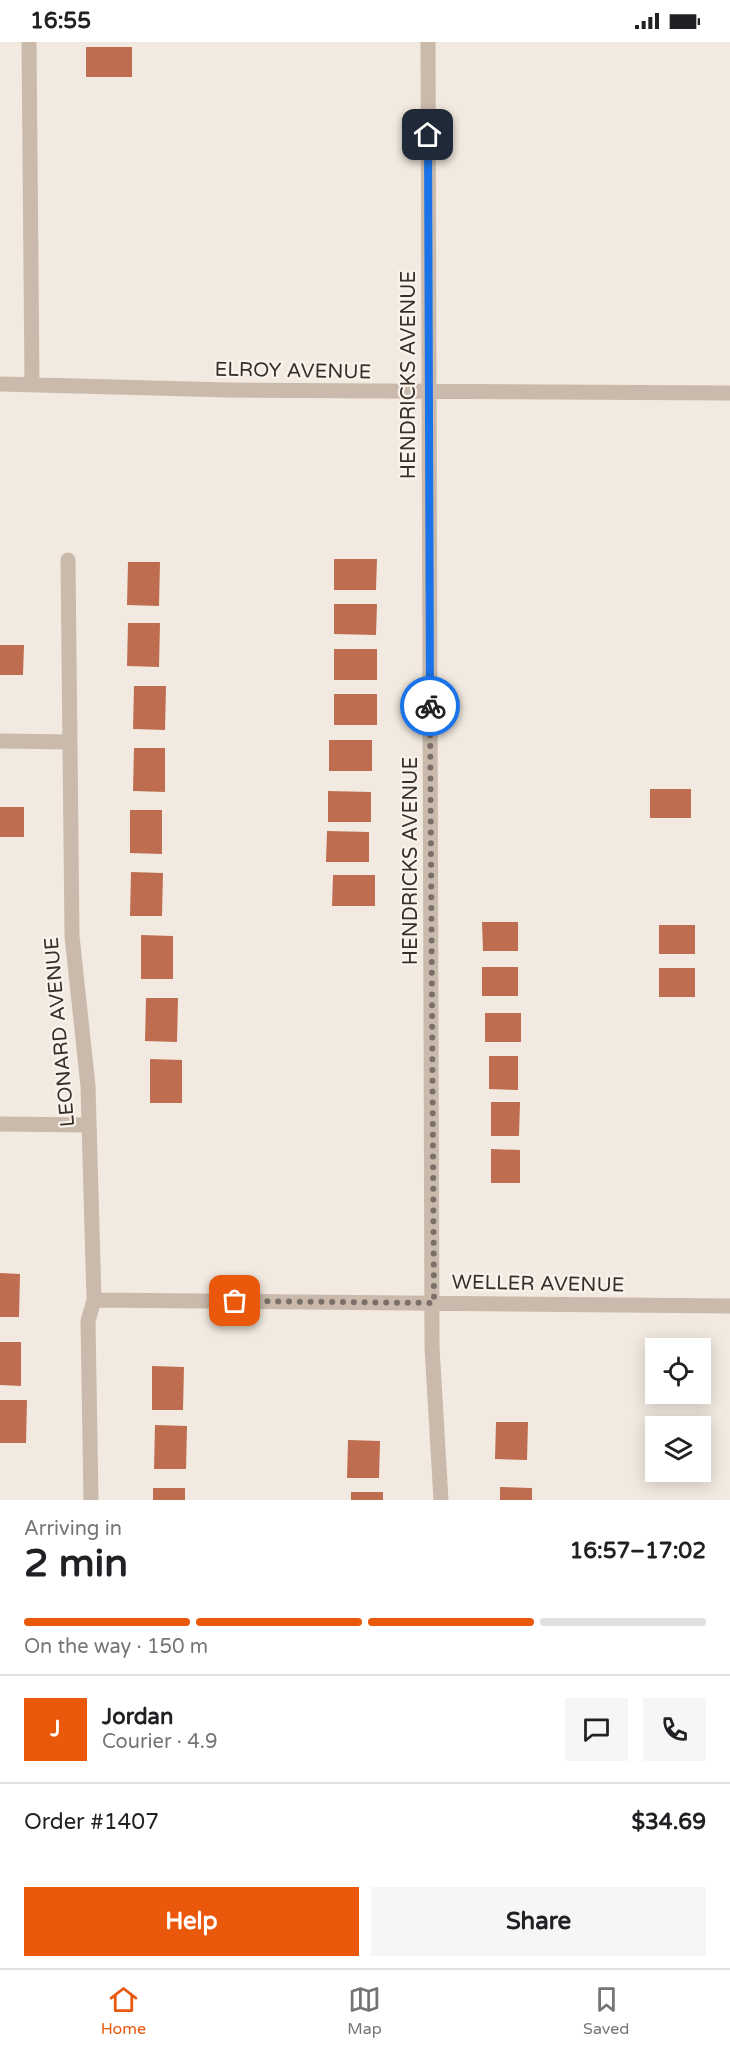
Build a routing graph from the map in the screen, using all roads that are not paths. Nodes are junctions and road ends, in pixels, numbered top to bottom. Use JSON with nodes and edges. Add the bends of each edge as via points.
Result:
{"nodes":[{"id":1,"x":29,"y":42,"type":"edge"},
{"id":2,"x":428,"y":42,"type":"edge"},
{"id":3,"x":0,"y":384,"type":"edge"},
{"id":4,"x":32,"y":384,"type":"junction"},
{"id":5,"x":429,"y":392,"type":"junction"},
{"id":6,"x":730,"y":393,"type":"edge"},
{"id":7,"x":68,"y":560,"type":"dead end"},
{"id":8,"x":0,"y":741,"type":"edge"},
{"id":9,"x":70,"y":742,"type":"junction"},
{"id":10,"x":0,"y":1124,"type":"edge"},
{"id":11,"x":89,"y":1125,"type":"junction"},
{"id":12,"x":94,"y":1300,"type":"junction"},
{"id":13,"x":434,"y":1303,"type":"junction"},
{"id":14,"x":730,"y":1306,"type":"edge"},
{"id":15,"x":91,"y":1500,"type":"edge"},
{"id":16,"x":441,"y":1500,"type":"edge"}],
"edges":[{"from":1,"to":4,"type":"street"},
{"from":2,"to":5,"type":"street","name":"HENDRICKS AVENUE"},
{"from":3,"to":4,"type":"street","name":"ELROY AVENUE"},
{"from":4,"to":5,"type":"street","name":"ELROY AVENUE"},
{"from":5,"to":6,"type":"street","name":"ELROY AVENUE"},
{"from":5,"to":13,"type":"street","name":"HENDRICKS AVENUE"},
{"from":7,"to":9,"type":"street","name":"LEONARD AVENUE"},
{"from":8,"to":9,"type":"street"},
{"from":9,"to":11,"type":"street","name":"LEONARD AVENUE","via":[[72,936]]},
{"from":10,"to":11,"type":"street"},
{"from":11,"to":12,"type":"street","name":"LEONARD AVENUE"},
{"from":12,"to":13,"type":"street","name":"WELLER AVENUE"},
{"from":12,"to":15,"type":"street","name":"LEONARD AVENUE","via":[[88,1321]]},
{"from":13,"to":14,"type":"street","name":"WELLER AVENUE"},
{"from":13,"to":16,"type":"street","name":"HENDRICKS AVENUE","via":[[432,1347]]}]}
